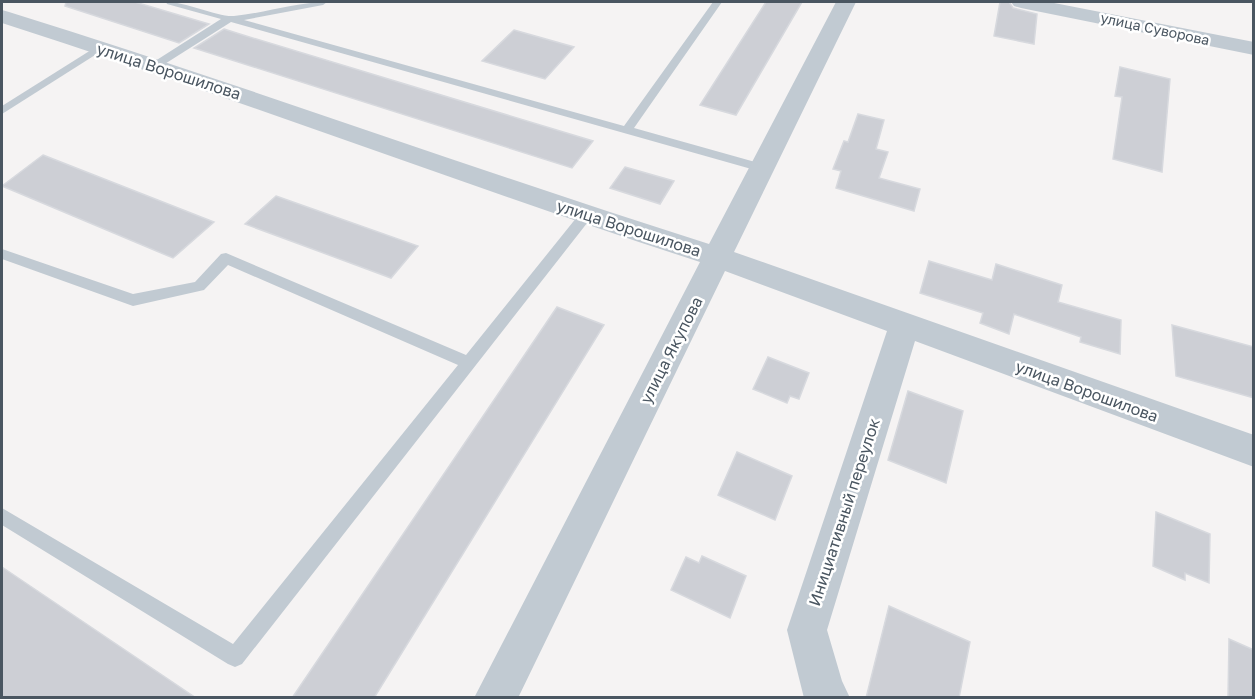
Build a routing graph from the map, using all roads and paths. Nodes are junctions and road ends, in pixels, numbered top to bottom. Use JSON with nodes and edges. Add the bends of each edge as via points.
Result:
{"nodes":[{"id":1,"x":170,"y":2,"type":"edge"},
{"id":2,"x":323,"y":2,"type":"edge"},
{"id":3,"x":718,"y":2,"type":"edge"},
{"id":4,"x":846,"y":2,"type":"edge"},
{"id":5,"x":1021,"y":2,"type":"edge"},
{"id":6,"x":2,"y":16,"type":"edge"},
{"id":7,"x":227,"y":20,"type":"junction"},
{"id":8,"x":99,"y":48,"type":"junction"},
{"id":9,"x":1254,"y":49,"type":"edge"},
{"id":10,"x":156,"y":65,"type":"junction"},
{"id":11,"x":2,"y":111,"type":"edge"},
{"id":12,"x":627,"y":130,"type":"junction"},
{"id":13,"x":762,"y":168,"type":"junction"},
{"id":14,"x":586,"y":215,"type":"junction"},
{"id":15,"x":2,"y":254,"type":"edge"},
{"id":16,"x":717,"y":257,"type":"junction"},
{"id":17,"x":904,"y":326,"type":"junction"},
{"id":18,"x":468,"y":363,"type":"junction"},
{"id":19,"x":1254,"y":451,"type":"edge"},
{"id":20,"x":2,"y":516,"type":"edge"},
{"id":21,"x":495,"y":698,"type":"edge"},
{"id":22,"x":829,"y":698,"type":"edge"}],
"edges":[{"from":1,"to":7,"type":"lane"},
{"from":2,"to":7,"type":"lane"},
{"from":3,"to":12,"type":"lane"},
{"from":4,"to":13,"type":"street","name":"улица Якупова"},
{"from":5,"to":9,"type":"street","name":"улица Суворова"},
{"from":6,"to":8,"type":"street","name":"улица Ворошилова"},
{"from":7,"to":10,"type":"lane"},
{"from":7,"to":12,"type":"lane"},
{"from":8,"to":10,"type":"street","name":"улица Ворошилова"},
{"from":8,"to":11,"type":"lane"},
{"from":10,"to":14,"type":"street","name":"улица Ворошилова"},
{"from":12,"to":13,"type":"lane"},
{"from":13,"to":16,"type":"street","name":"улица Якупова"},
{"from":14,"to":16,"type":"street","name":"улица Ворошилова"},
{"from":14,"to":18,"type":"lane"},
{"from":15,"to":18,"type":"lane","via":[[133,300],[199,286],[226,258]]},
{"from":16,"to":17,"type":"street","name":"улица Ворошилова"},
{"from":16,"to":21,"type":"street","name":"улица Якупова"},
{"from":17,"to":19,"type":"street","name":"улица Ворошилова"},
{"from":17,"to":22,"type":"street","name":"Инициативный переулок","via":[[807,630],[824,694]]},
{"from":18,"to":20,"type":"lane","via":[[235,657]]}]}
